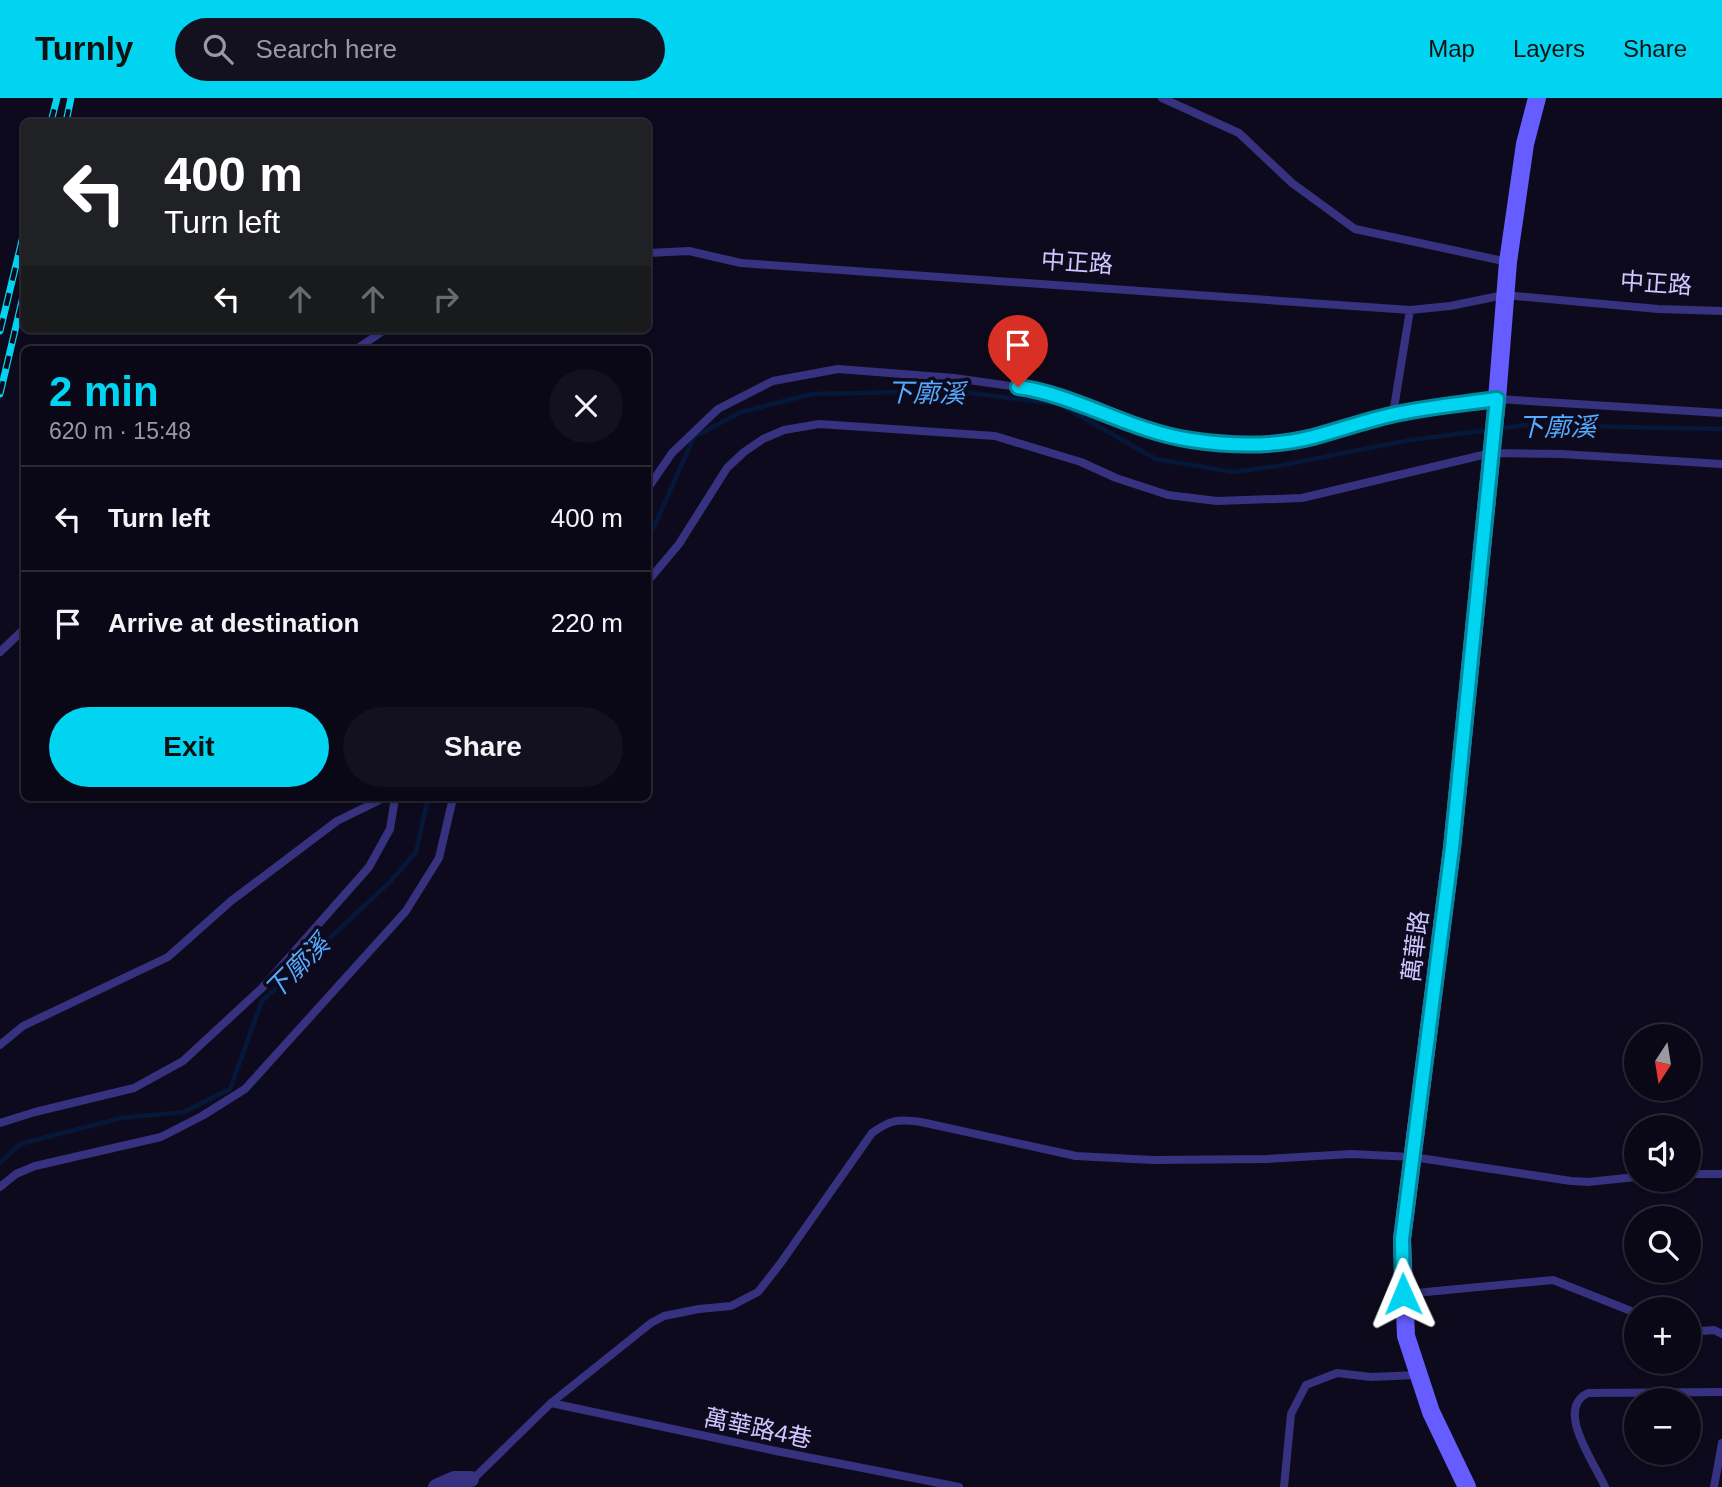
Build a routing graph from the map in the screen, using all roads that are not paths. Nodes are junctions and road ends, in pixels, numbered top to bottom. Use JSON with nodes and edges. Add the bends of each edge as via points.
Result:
{"nodes":[{"id":1,"x":1162,"y":98,"type":"edge"},
{"id":2,"x":1537,"y":98,"type":"edge"},
{"id":3,"x":651,"y":253,"type":"edge"},
{"id":4,"x":1507,"y":262,"type":"junction"},
{"id":5,"x":1504,"y":295,"type":"junction"},
{"id":6,"x":1410,"y":310,"type":"junction"},
{"id":7,"x":1722,"y":311,"type":"edge"},
{"id":8,"x":380,"y":333,"type":"edge"},
{"id":9,"x":361,"y":346,"type":"edge"},
{"id":10,"x":1497,"y":399,"type":"junction"},
{"id":11,"x":1722,"y":413,"type":"edge"},
{"id":12,"x":1393,"y":414,"type":"junction"},
{"id":13,"x":1491,"y":453,"type":"junction"},
{"id":14,"x":1722,"y":464,"type":"edge"},
{"id":15,"x":651,"y":484,"type":"edge"},
{"id":16,"x":651,"y":577,"type":"edge"},
{"id":17,"x":21,"y":632,"type":"edge"},
{"id":18,"x":0,"y":652,"type":"edge"},
{"id":19,"x":378,"y":801,"type":"edge"},
{"id":20,"x":395,"y":801,"type":"edge"},
{"id":21,"x":452,"y":801,"type":"edge"},
{"id":22,"x":0,"y":1045,"type":"edge"},
{"id":23,"x":0,"y":1124,"type":"edge"},
{"id":24,"x":1413,"y":1157,"type":"junction"},
{"id":25,"x":1701,"y":1174,"type":"edge"},
{"id":26,"x":1722,"y":1174,"type":"edge"},
{"id":27,"x":1624,"y":1178,"type":"edge"},
{"id":28,"x":0,"y":1187,"type":"edge"},
{"id":29,"x":1403,"y":1294,"type":"junction"},
{"id":30,"x":1624,"y":1308,"type":"edge"},
{"id":31,"x":1701,"y":1331,"type":"edge"},
{"id":32,"x":1722,"y":1334,"type":"edge"},
{"id":33,"x":1417,"y":1375,"type":"junction"},
{"id":34,"x":1722,"y":1392,"type":"edge"},
{"id":35,"x":551,"y":1403,"type":"junction"},
{"id":36,"x":1722,"y":1443,"type":"edge"},
{"id":37,"x":468,"y":1483,"type":"edge"},
{"id":38,"x":436,"y":1487,"type":"edge"},
{"id":39,"x":959,"y":1487,"type":"edge"},
{"id":40,"x":1284,"y":1487,"type":"edge"},
{"id":41,"x":1467,"y":1487,"type":"edge"},
{"id":42,"x":1605,"y":1487,"type":"edge"},
{"id":43,"x":1714,"y":1487,"type":"edge"}],
"edges":[{"from":1,"to":4,"type":"lane","via":[[1239,133],[1292,183],[1355,229]]},
{"from":2,"to":4,"type":"street","via":[[1525,144]]},
{"from":3,"to":6,"type":"lane","name":"中正路","via":[[689,251],[741,263]]},
{"from":4,"to":5,"type":"street"},
{"from":5,"to":6,"type":"lane","name":"中正路"},
{"from":5,"to":7,"type":"lane","name":"中正路"},
{"from":5,"to":10,"type":"street"},
{"from":6,"to":12,"type":"lane"},
{"from":8,"to":9,"type":"lane"},
{"from":10,"to":11,"type":"lane"},
{"from":10,"to":12,"type":"lane"},
{"from":10,"to":13,"type":"street","name":"萬華路"},
{"from":12,"to":15,"type":"lane","via":[[1310,438],[1251,445],[1190,440],[1127,424],[1039,390],[838,369],[773,381],[719,408],[672,453]]},
{"from":13,"to":14,"type":"lane"},
{"from":13,"to":16,"type":"lane","via":[[1302,498],[1217,501],[1168,495],[1081,461],[995,436],[819,424],[784,430],[744,452],[727,468],[679,544]]},
{"from":13,"to":24,"type":"street","name":"萬華路","via":[[1452,848]]},
{"from":17,"to":18,"type":"lane"},
{"from":19,"to":22,"type":"lane","via":[[337,821],[231,901],[168,957],[23,1026]]},
{"from":20,"to":23,"type":"lane","via":[[390,829],[369,867],[262,988],[184,1061],[134,1088]]},
{"from":21,"to":28,"type":"lane","via":[[439,858],[406,911],[245,1089],[161,1137],[35,1166]]},
{"from":24,"to":27,"type":"lane","via":[[1571,1181]]},
{"from":24,"to":29,"type":"street","name":"萬華路","via":[[1402,1239]]},
{"from":24,"to":35,"type":"lane","via":[[1351,1154],[1153,1160],[1076,1156],[921,1122],[902,1119],[886,1123],[872,1133],[758,1292],[731,1306],[675,1314],[650,1323]]},
{"from":25,"to":26,"type":"lane"},
{"from":29,"to":30,"type":"lane","via":[[1553,1280]]},
{"from":29,"to":33,"type":"street","name":"萬華路","via":[[1406,1336]]},
{"from":31,"to":32,"type":"lane"},
{"from":33,"to":40,"type":"lane","via":[[1338,1373],[1306,1385],[1291,1414]]},
{"from":33,"to":41,"type":"street","name":"萬華路"},
{"from":34,"to":42,"type":"lane","via":[[1588,1393],[1579,1397],[1575,1426]]},
{"from":35,"to":37,"type":"lane"},
{"from":35,"to":39,"type":"lane","name":"萬華路4巷"},
{"from":36,"to":43,"type":"lane"},
{"from":37,"to":38,"type":"street","via":[[454,1479]]}]}
